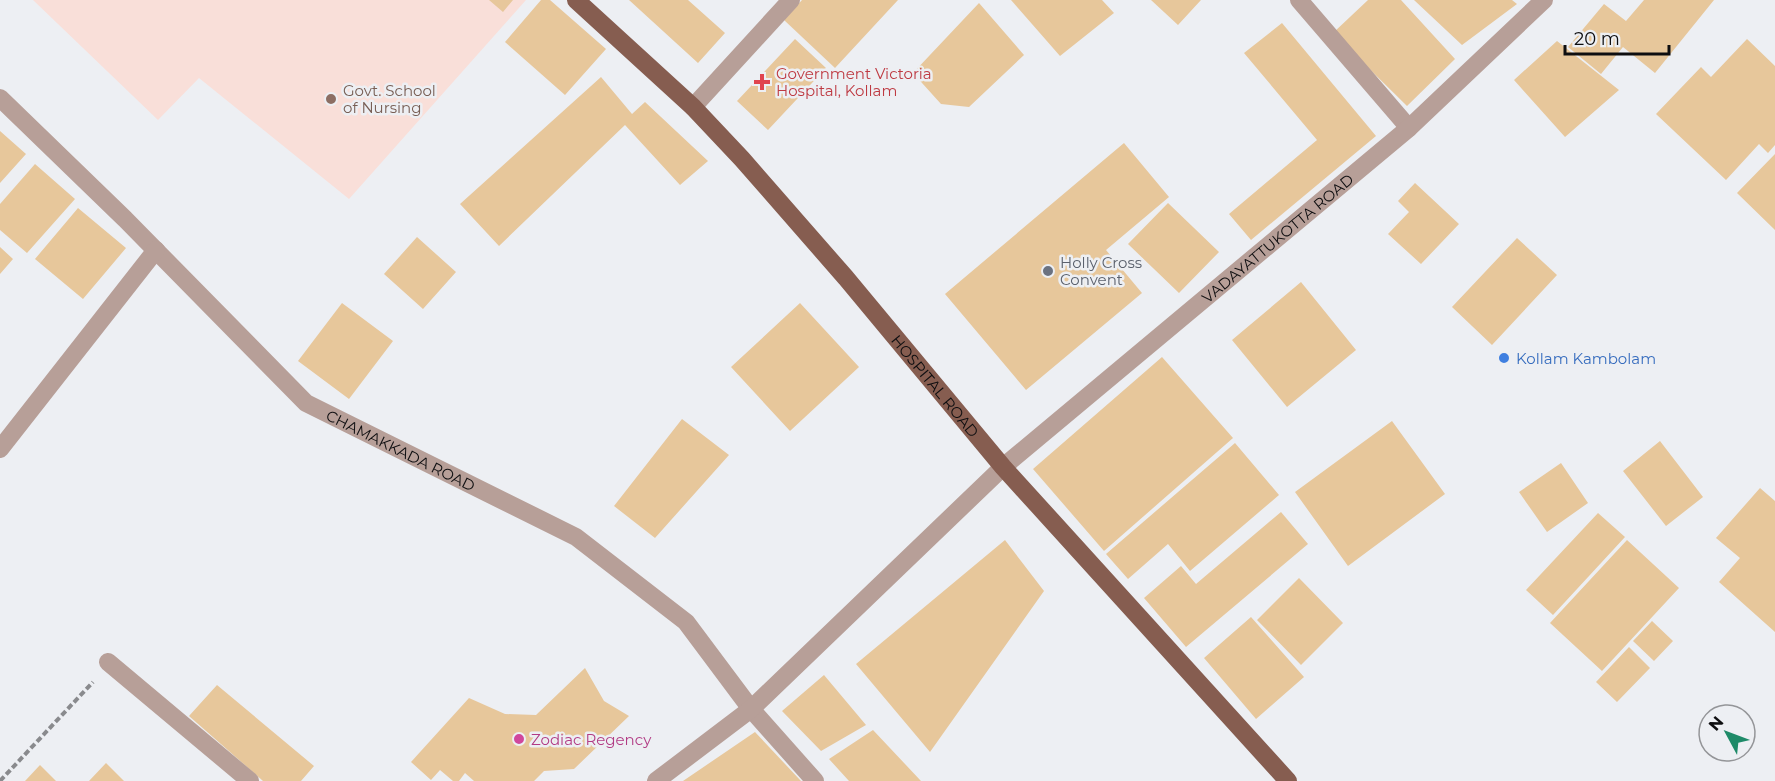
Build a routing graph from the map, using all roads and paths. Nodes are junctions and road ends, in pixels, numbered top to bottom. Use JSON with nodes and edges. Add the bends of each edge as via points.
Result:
{"nodes":[{"id":1,"x":576,"y":0,"type":"edge"},
{"id":2,"x":791,"y":0,"type":"edge"},
{"id":3,"x":1299,"y":0,"type":"edge"},
{"id":4,"x":1544,"y":0,"type":"edge"},
{"id":5,"x":0,"y":98,"type":"edge"},
{"id":6,"x":693,"y":107,"type":"junction"},
{"id":7,"x":1409,"y":128,"type":"junction"},
{"id":8,"x":156,"y":250,"type":"junction"},
{"id":9,"x":0,"y":449,"type":"edge"},
{"id":10,"x":1003,"y":467,"type":"junction"},
{"id":11,"x":108,"y":662,"type":"joint"},
{"id":12,"x":751,"y":709,"type":"junction"},
{"id":13,"x":0,"y":781,"type":"edge"},
{"id":14,"x":250,"y":781,"type":"edge"},
{"id":15,"x":656,"y":781,"type":"edge"},
{"id":16,"x":815,"y":781,"type":"edge"},
{"id":17,"x":1288,"y":781,"type":"edge"}],
"edges":[{"from":1,"to":6,"type":"main road","name":"HOSPITAL ROAD"},
{"from":2,"to":6,"type":"street"},
{"from":3,"to":7,"type":"street"},
{"from":4,"to":7,"type":"street","name":"VADAYATTUKOTTA ROAD"},
{"from":5,"to":8,"type":"street","name":"CHAMAKKADA ROAD"},
{"from":6,"to":10,"type":"main road","name":"HOSPITAL ROAD","via":[[846,278]]},
{"from":7,"to":10,"type":"street","name":"VADAYATTUKOTTA ROAD"},
{"from":8,"to":9,"type":"street"},
{"from":8,"to":12,"type":"street","name":"CHAMAKKADA ROAD","via":[[306,403],[576,537],[686,622]]},
{"from":10,"to":12,"type":"street","name":"VADAYATTUKOTTA ROAD"},
{"from":10,"to":17,"type":"main road","name":"HOSPITAL ROAD"},
{"from":11,"to":13,"type":"path","via":[[84,693]]},
{"from":11,"to":14,"type":"street"},
{"from":12,"to":15,"type":"street","name":"VADAYATTUKOTTA ROAD"},
{"from":12,"to":16,"type":"street","name":"CHAMAKKADA ROAD"}]}
